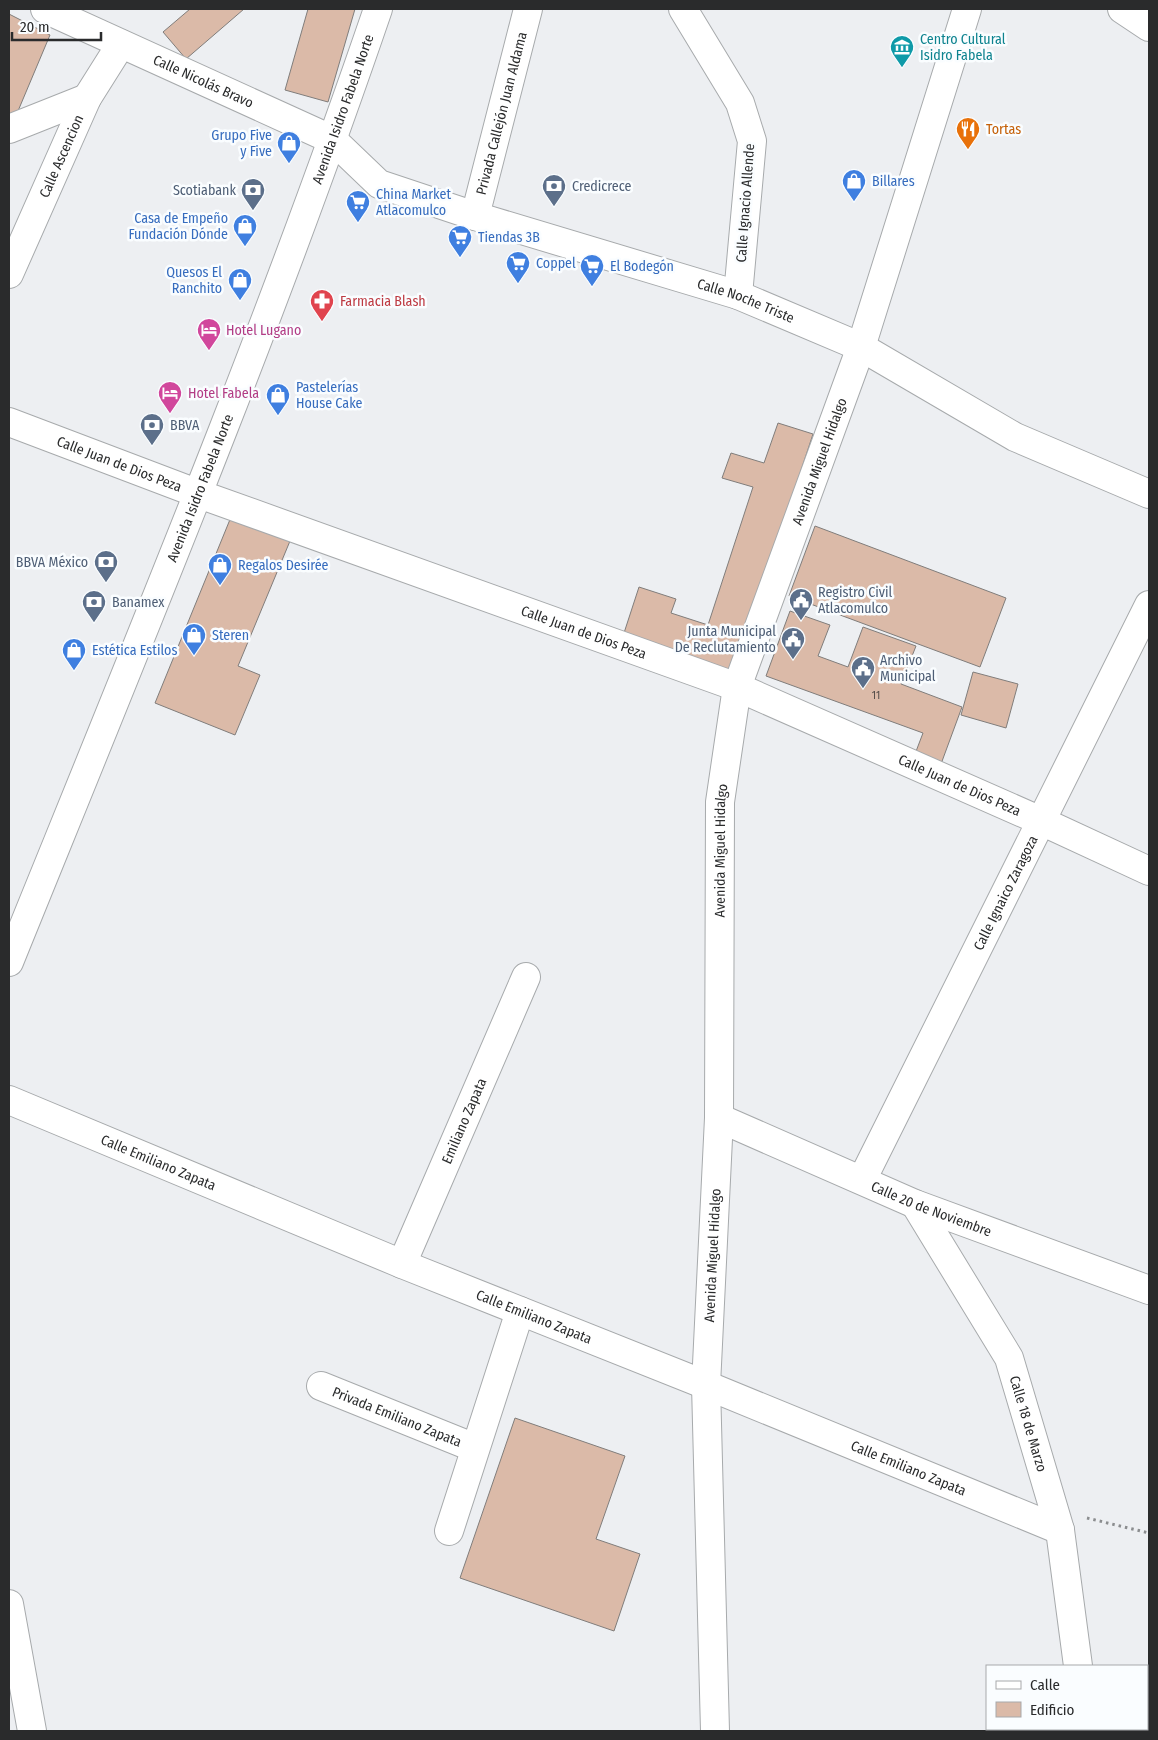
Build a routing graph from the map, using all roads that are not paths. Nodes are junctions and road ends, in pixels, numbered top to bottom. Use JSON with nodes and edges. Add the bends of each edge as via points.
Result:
{"nodes":[{"id":1,"x":46,"y":9,"type":"edge"},
{"id":2,"x":378,"y":9,"type":"edge"},
{"id":3,"x":528,"y":9,"type":"edge"},
{"id":4,"x":683,"y":9,"type":"edge"},
{"id":5,"x":967,"y":9,"type":"edge"},
{"id":6,"x":1122,"y":9,"type":"edge"},
{"id":7,"x":1149,"y":26,"type":"edge"},
{"id":8,"x":121,"y":44,"type":"junction"},
{"id":9,"x":87,"y":98,"type":"junction"},
{"id":10,"x":9,"y":129,"type":"edge"},
{"id":11,"x":333,"y":140,"type":"junction"},
{"id":12,"x":475,"y":216,"type":"junction"},
{"id":13,"x":9,"y":274,"type":"edge"},
{"id":14,"x":738,"y":295,"type":"junction"},
{"id":15,"x":861,"y":347,"type":"junction"},
{"id":16,"x":9,"y":422,"type":"edge"},
{"id":17,"x":199,"y":494,"type":"junction"},
{"id":18,"x":1149,"y":494,"type":"edge"},
{"id":19,"x":1149,"y":605,"type":"edge"},
{"id":20,"x":737,"y":687,"type":"junction"},
{"id":21,"x":1041,"y":821,"type":"junction"},
{"id":22,"x":1149,"y":871,"type":"edge"},
{"id":23,"x":9,"y":962,"type":"edge"},
{"id":24,"x":526,"y":977,"type":"dead end"},
{"id":25,"x":9,"y":1100,"type":"edge"},
{"id":26,"x":719,"y":1118,"type":"junction"},
{"id":27,"x":862,"y":1180,"type":"junction"},
{"id":28,"x":915,"y":1204,"type":"junction"},
{"id":29,"x":402,"y":1264,"type":"junction"},
{"id":30,"x":1149,"y":1290,"type":"edge"},
{"id":31,"x":520,"y":1311,"type":"junction"},
{"id":32,"x":706,"y":1385,"type":"junction"},
{"id":33,"x":321,"y":1386,"type":"dead end"},
{"id":34,"x":475,"y":1448,"type":"junction"},
{"id":35,"x":1057,"y":1521,"type":"junction"},
{"id":36,"x":449,"y":1530,"type":"dead end"},
{"id":37,"x":9,"y":1604,"type":"edge"},
{"id":38,"x":1078,"y":1665,"type":"edge"},
{"id":39,"x":32,"y":1731,"type":"edge"},
{"id":40,"x":715,"y":1731,"type":"edge"}],
"edges":[{"from":1,"to":8,"type":"street","name":"Calle Nicolás Bravo"},
{"from":2,"to":11,"type":"street","name":"Avenida Isidro Fabela Norte"},
{"from":3,"to":12,"type":"street","name":"Privada Callejón Juan Aldama"},
{"from":4,"to":14,"type":"street","name":"Calle Ignacio Allende","via":[[740,103],[752,141]]},
{"from":5,"to":15,"type":"street","name":"Avenida Miguel Hidalgo"},
{"from":6,"to":7,"type":"street"},
{"from":8,"to":9,"type":"street","name":"Calle Ascencion"},
{"from":8,"to":11,"type":"street","name":"Calle Nicolás Bravo"},
{"from":9,"to":10,"type":"street"},
{"from":9,"to":13,"type":"street","name":"Calle Ascencion"},
{"from":11,"to":12,"type":"street","name":"Calle Noche Triste","via":[[379,184]]},
{"from":11,"to":17,"type":"street","name":"Avenida Isidro Fabela Norte"},
{"from":12,"to":14,"type":"street","name":"Calle Noche Triste"},
{"from":14,"to":15,"type":"street","name":"Calle Noche Triste"},
{"from":15,"to":18,"type":"street","name":"Calle Noche Triste","via":[[1014,437]]},
{"from":15,"to":20,"type":"street","name":"Avenida Miguel Hidalgo"},
{"from":16,"to":17,"type":"street","name":"Calle Juan de Dios Peza"},
{"from":17,"to":20,"type":"street","name":"Calle Juan de Dios Peza"},
{"from":17,"to":23,"type":"street","name":"Avenida Isidro Fabela Norte"},
{"from":19,"to":21,"type":"street","name":"Calle Ignaico Zaragoza"},
{"from":20,"to":21,"type":"street","name":"Calle Juan de Dios Peza"},
{"from":20,"to":26,"type":"street","name":"Avenida Miguel Hidalgo","via":[[720,802]]},
{"from":21,"to":22,"type":"street","name":"Calle Juan de Dios Peza"},
{"from":21,"to":27,"type":"street","name":"Calle Ignaico Zaragoza"},
{"from":24,"to":29,"type":"street","name":"Emiliano Zapata"},
{"from":25,"to":29,"type":"street","name":"Calle Emiliano Zapata"},
{"from":26,"to":27,"type":"street","name":"Calle 20 de Noviembre"},
{"from":26,"to":32,"type":"street","name":"Avenida Miguel Hidalgo"},
{"from":27,"to":28,"type":"street","name":"Calle 20 de Noviembre"},
{"from":28,"to":30,"type":"street","name":"Calle 20 de Noviembre"},
{"from":28,"to":35,"type":"street","name":"Calle 18 de Marzo","via":[[1009,1358]]},
{"from":29,"to":31,"type":"street","name":"Calle Emiliano Zapata"},
{"from":31,"to":32,"type":"street","name":"Calle Emiliano Zapata"},
{"from":31,"to":34,"type":"street","name":"Privada Emiliano Zapata"},
{"from":32,"to":35,"type":"street","name":"Calle Emiliano Zapata"},
{"from":32,"to":40,"type":"street","name":"Avenida Miguel Hidalgo"},
{"from":33,"to":34,"type":"street","name":"Privada Emiliano Zapata"},
{"from":34,"to":36,"type":"street","name":"Privada Emiliano Zapata"},
{"from":35,"to":38,"type":"street","name":"Calle 18 de Marzo"},
{"from":37,"to":39,"type":"street"}]}
